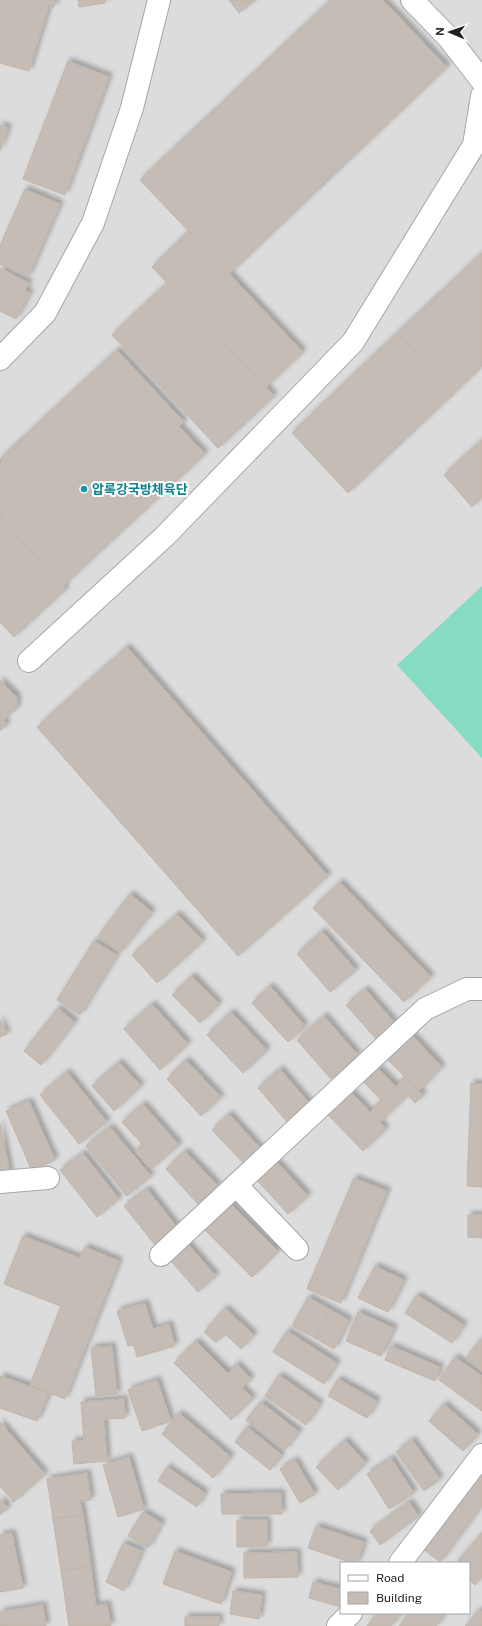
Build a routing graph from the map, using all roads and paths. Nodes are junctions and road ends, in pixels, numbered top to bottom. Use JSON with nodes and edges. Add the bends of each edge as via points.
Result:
{"nodes":[{"id":1,"x":159,"y":0,"type":"edge"},
{"id":2,"x":412,"y":0,"type":"edge"},
{"id":3,"x":482,"y":81,"type":"edge"},
{"id":4,"x":482,"y":96,"type":"edge"},
{"id":5,"x":0,"y":359,"type":"edge"},
{"id":6,"x":29,"y":661,"type":"dead end"},
{"id":7,"x":482,"y":989,"type":"edge"},
{"id":8,"x":48,"y":1178,"type":"dead end"},
{"id":9,"x":0,"y":1182,"type":"edge"},
{"id":10,"x":236,"y":1185,"type":"junction"},
{"id":11,"x":297,"y":1249,"type":"dead end"},
{"id":12,"x":161,"y":1255,"type":"dead end"},
{"id":13,"x":482,"y":1455,"type":"edge"},
{"id":14,"x":401,"y":1562,"type":"edge"},
{"id":15,"x":350,"y":1614,"type":"edge"},
{"id":16,"x":338,"y":1626,"type":"edge"}],
"edges":[{"from":1,"to":5,"type":"street","via":[[132,108],[94,223],[45,313]]},
{"from":2,"to":3,"type":"street","via":[[448,37]]},
{"from":4,"to":6,"type":"street","via":[[474,145],[353,342],[165,536]]},
{"from":7,"to":10,"type":"street","via":[[467,989],[425,1009]]},
{"from":8,"to":9,"type":"street"},
{"from":10,"to":11,"type":"street"},
{"from":10,"to":12,"type":"street"},
{"from":13,"to":14,"type":"street"},
{"from":15,"to":16,"type":"street"}]}
